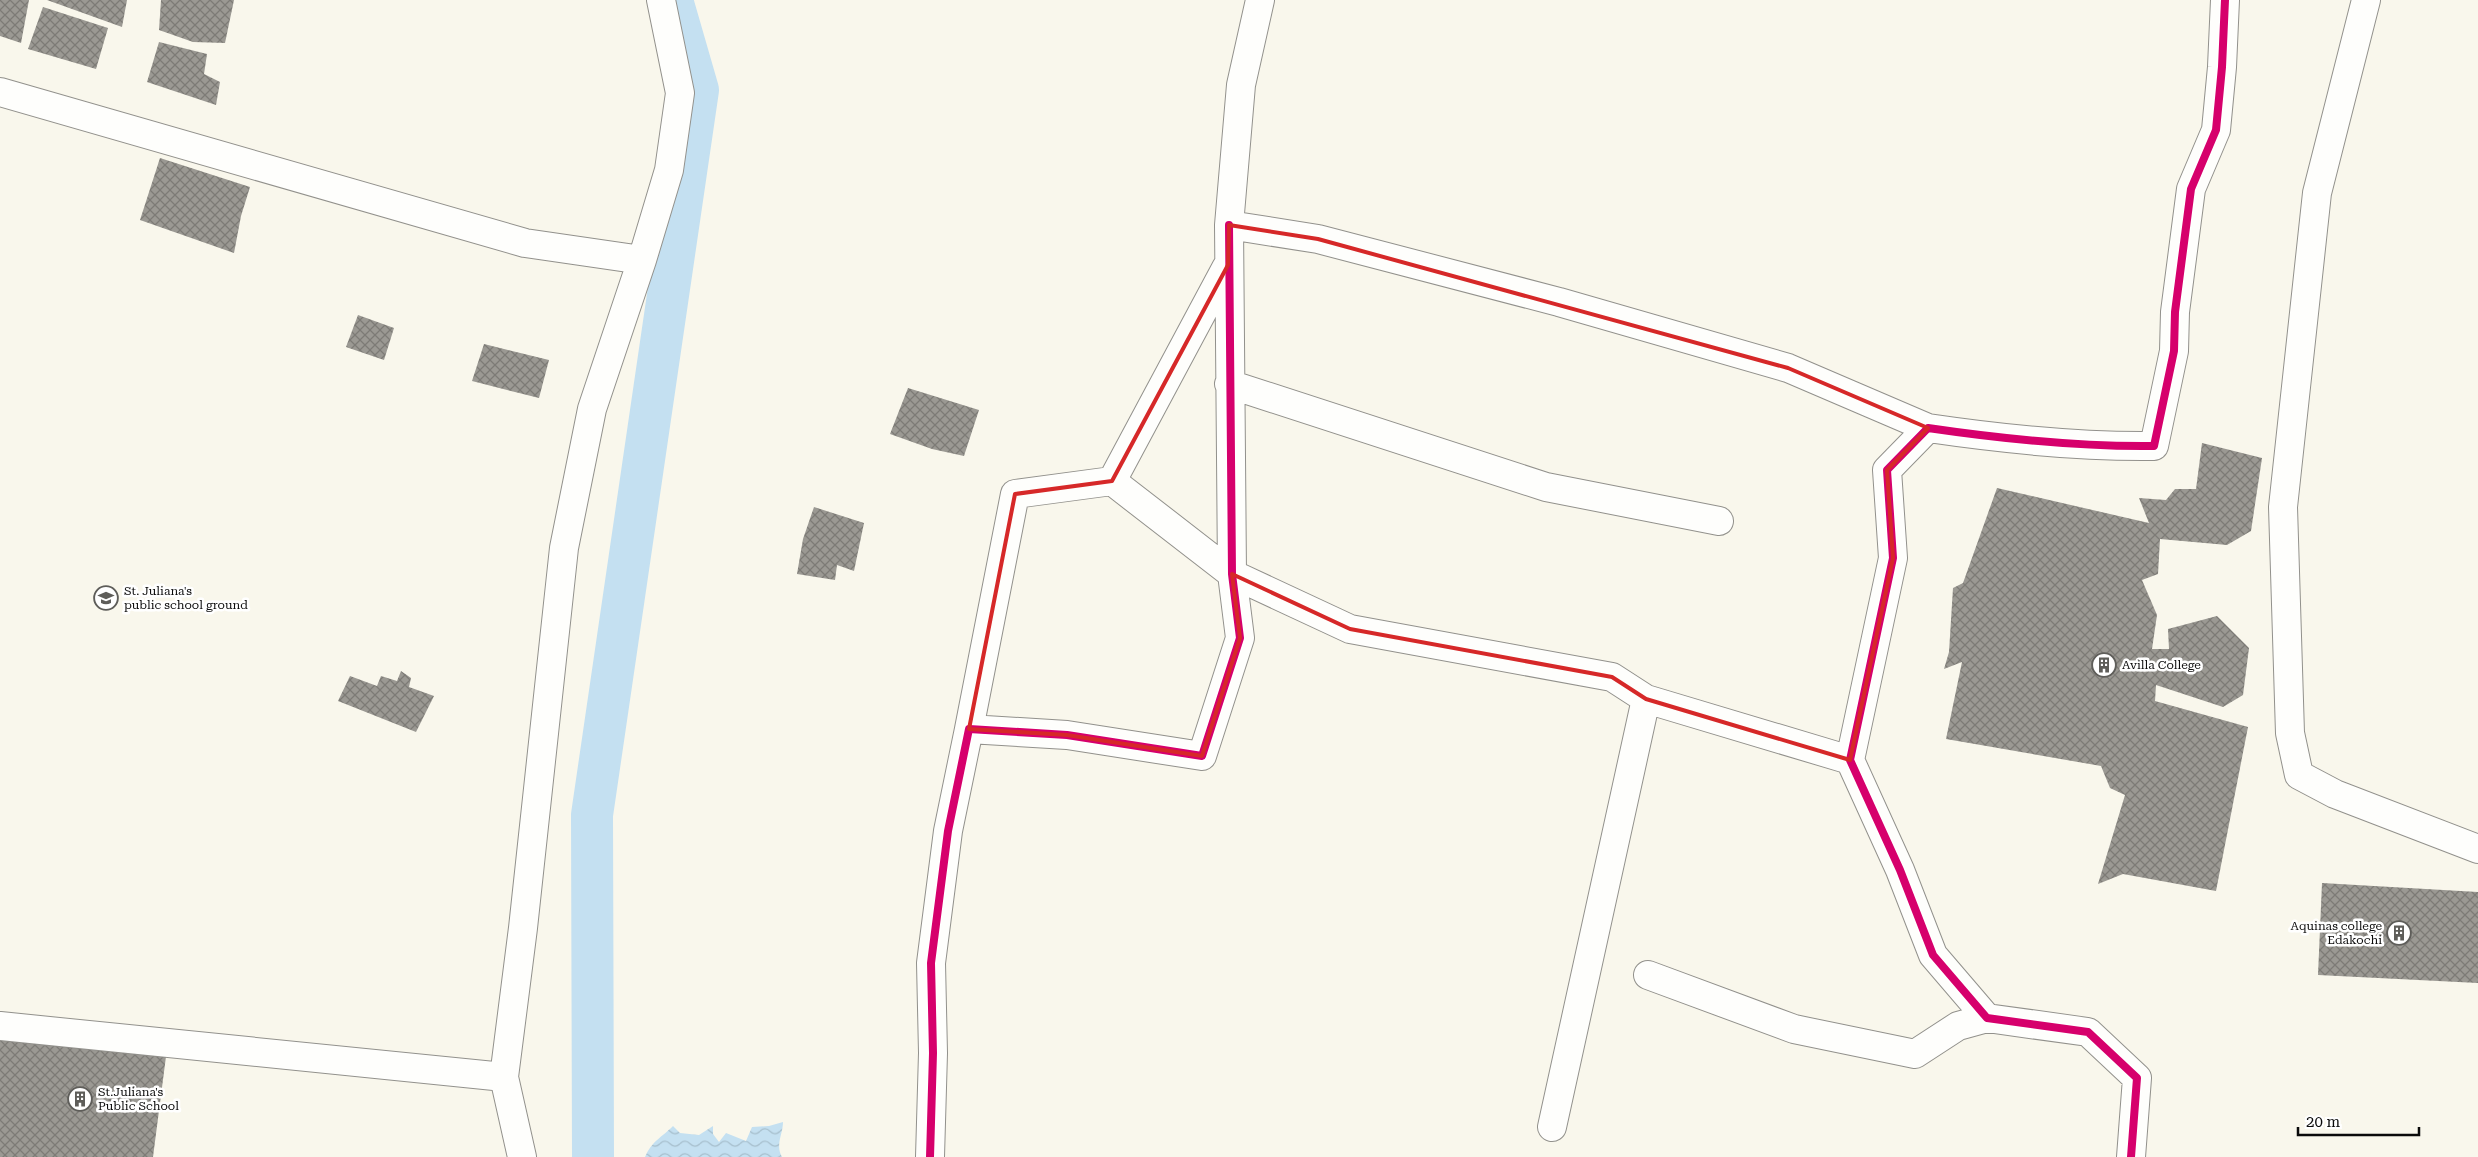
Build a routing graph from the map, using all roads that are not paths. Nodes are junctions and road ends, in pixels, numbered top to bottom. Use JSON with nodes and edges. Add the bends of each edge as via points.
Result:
{"nodes":[{"id":1,"x":661,"y":0,"type":"edge"},
{"id":2,"x":1260,"y":0,"type":"edge"},
{"id":3,"x":2226,"y":0,"type":"edge"},
{"id":4,"x":2366,"y":0,"type":"edge"},
{"id":5,"x":0,"y":92,"type":"edge"},
{"id":6,"x":1229,"y":225,"type":"junction"},
{"id":7,"x":642,"y":260,"type":"junction"},
{"id":8,"x":1228,"y":265,"type":"junction"},
{"id":9,"x":1229,"y":384,"type":"junction"},
{"id":10,"x":1928,"y":428,"type":"junction"},
{"id":11,"x":1112,"y":481,"type":"junction"},
{"id":12,"x":1719,"y":522,"type":"dead end"},
{"id":13,"x":1232,"y":574,"type":"junction"},
{"id":14,"x":1646,"y":699,"type":"junction"},
{"id":15,"x":969,"y":729,"type":"junction"},
{"id":16,"x":1850,"y":760,"type":"junction"},
{"id":17,"x":2478,"y":849,"type":"edge"},
{"id":18,"x":1648,"y":975,"type":"dead end"},
{"id":19,"x":1988,"y":1018,"type":"junction"},
{"id":20,"x":0,"y":1026,"type":"edge"},
{"id":21,"x":504,"y":1077,"type":"junction"},
{"id":22,"x":1552,"y":1127,"type":"dead end"},
{"id":23,"x":522,"y":1157,"type":"edge"},
{"id":24,"x":930,"y":1157,"type":"edge"},
{"id":25,"x":2131,"y":1157,"type":"edge"}],
"edges":[{"from":1,"to":7,"type":"street","via":[[680,93],[669,170]]},
{"from":2,"to":6,"type":"street","via":[[1241,85]]},
{"from":3,"to":10,"type":"street","via":[[2216,130],[2192,189],[2175,312],[2174,351],[2154,446],[2014,441]]},
{"from":4,"to":17,"type":"street","via":[[2317,193],[2284,497],[2290,733],[2298,776],[2335,794]]},
{"from":5,"to":7,"type":"street","via":[[526,243]]},
{"from":6,"to":8,"type":"street"},
{"from":6,"to":10,"type":"street","via":[[1318,239],[1559,302],[1788,368]]},
{"from":7,"to":21,"type":"street","via":[[592,409],[564,548]]},
{"from":8,"to":9,"type":"street"},
{"from":8,"to":11,"type":"street"},
{"from":9,"to":12,"type":"street","via":[[1546,487]]},
{"from":9,"to":13,"type":"street"},
{"from":10,"to":16,"type":"street","via":[[1887,470],[1893,558]]},
{"from":11,"to":13,"type":"street"},
{"from":11,"to":15,"type":"street","via":[[1014,494]]},
{"from":13,"to":14,"type":"street","via":[[1350,629],[1612,677]]},
{"from":13,"to":15,"type":"street","via":[[1240,638],[1202,756],[1067,735]]},
{"from":14,"to":16,"type":"street"},
{"from":14,"to":22,"type":"street"},
{"from":15,"to":24,"type":"street","via":[[948,831],[931,963],[934,1054]]},
{"from":16,"to":19,"type":"street","via":[[1900,870],[1933,955]]},
{"from":18,"to":19,"type":"street","via":[[1794,1030],[1915,1054],[1958,1026]]},
{"from":19,"to":25,"type":"street","via":[[2088,1032],[2137,1078]]},
{"from":20,"to":21,"type":"street"},
{"from":21,"to":23,"type":"street"}]}
